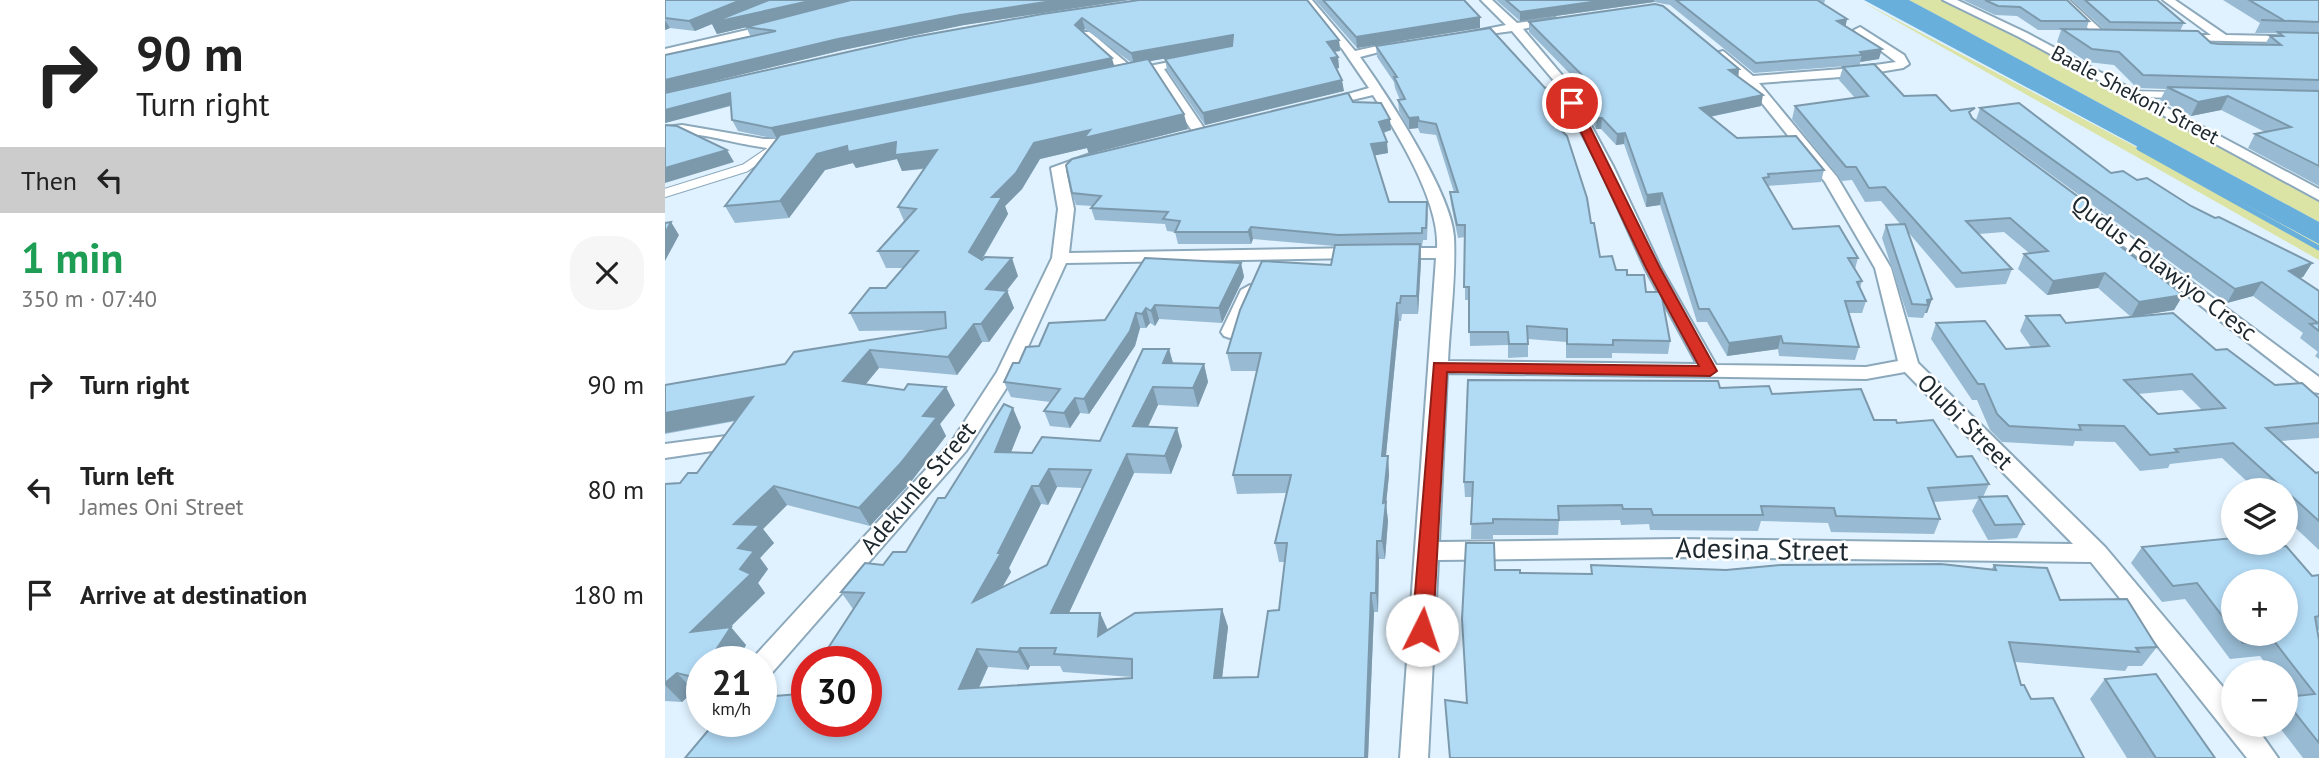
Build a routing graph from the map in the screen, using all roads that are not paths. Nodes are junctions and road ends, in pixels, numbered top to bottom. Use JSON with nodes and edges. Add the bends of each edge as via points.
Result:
{"nodes":[{"id":1,"x":1306,"y":0,"type":"edge"},
{"id":2,"x":1486,"y":0,"type":"edge"},
{"id":3,"x":1948,"y":0,"type":"edge"},
{"id":4,"x":2063,"y":0,"type":"edge"},
{"id":5,"x":2168,"y":0,"type":"edge"},
{"id":6,"x":1569,"y":19,"type":"edge"},
{"id":7,"x":728,"y":24,"type":"edge"},
{"id":8,"x":780,"y":26,"type":"edge"},
{"id":9,"x":1515,"y":27,"type":"junction"},
{"id":10,"x":1860,"y":30,"type":"dead end"},
{"id":11,"x":1086,"y":34,"type":"edge"},
{"id":12,"x":2023,"y":35,"type":"junction"},
{"id":13,"x":2049,"y":36,"type":"dead end"},
{"id":14,"x":2075,"y":36,"type":"edge"},
{"id":15,"x":1450,"y":37,"type":"edge"},
{"id":16,"x":2164,"y":38,"type":"edge"},
{"id":17,"x":2225,"y":39,"type":"junction"},
{"id":18,"x":2319,"y":40,"type":"edge"},
{"id":19,"x":1411,"y":43,"type":"edge"},
{"id":20,"x":1708,"y":45,"type":"edge"},
{"id":21,"x":669,"y":52,"type":"edge"},
{"id":22,"x":1351,"y":55,"type":"junction"},
{"id":23,"x":1205,"y":57,"type":"edge"},
{"id":24,"x":1157,"y":68,"type":"junction"},
{"id":25,"x":1132,"y":73,"type":"junction"},
{"id":26,"x":1108,"y":78,"type":"edge"},
{"id":27,"x":1750,"y":80,"type":"junction"},
{"id":28,"x":1378,"y":90,"type":"junction"},
{"id":29,"x":2134,"y":94,"type":"junction"},
{"id":30,"x":2190,"y":95,"type":"edge"},
{"id":31,"x":1314,"y":104,"type":"edge"},
{"id":32,"x":665,"y":131,"type":"edge"},
{"id":33,"x":1199,"y":131,"type":"edge"},
{"id":34,"x":809,"y":141,"type":"edge"},
{"id":35,"x":776,"y":146,"type":"junction"},
{"id":36,"x":1106,"y":153,"type":"edge"},
{"id":37,"x":2061,"y":191,"type":"edge"},
{"id":38,"x":665,"y":193,"type":"edge"},
{"id":39,"x":2319,"y":195,"type":"edge"},
{"id":40,"x":1444,"y":253,"type":"junction"},
{"id":41,"x":1266,"y":254,"type":"junction"},
{"id":42,"x":1060,"y":258,"type":"junction"},
{"id":43,"x":1230,"y":332,"type":"edge"},
{"id":44,"x":1909,"y":365,"type":"junction"},
{"id":45,"x":1439,"y":366,"type":"junction"},
{"id":46,"x":1710,"y":371,"type":"junction"},
{"id":47,"x":2319,"y":387,"type":"edge"},
{"id":48,"x":726,"y":443,"type":"edge"},
{"id":49,"x":665,"y":451,"type":"edge"},
{"id":50,"x":1428,"y":551,"type":"junction"},
{"id":51,"x":2097,"y":553,"type":"junction"},
{"id":52,"x":777,"y":649,"type":"edge"},
{"id":53,"x":2221,"y":704,"type":"edge"},
{"id":54,"x":2248,"y":737,"type":"edge"},
{"id":55,"x":1414,"y":758,"type":"edge"},
{"id":56,"x":2264,"y":758,"type":"edge"}],
"edges":[{"from":1,"to":22,"type":"street"},
{"from":2,"to":9,"type":"street"},
{"from":3,"to":12,"type":"street","name":"Baale Shekoni Street"},
{"from":4,"to":14,"type":"street","via":[[2108,36]]},
{"from":5,"to":17,"type":"street"},
{"from":6,"to":9,"type":"street"},
{"from":7,"to":21,"type":"street"},
{"from":8,"to":21,"type":"street"},
{"from":9,"to":15,"type":"street"},
{"from":9,"to":46,"type":"street","via":[[1561,81],[1653,268]]},
{"from":10,"to":27,"type":"street","via":[[1903,64]]},
{"from":11,"to":25,"type":"street"},
{"from":12,"to":13,"type":"street"},
{"from":12,"to":29,"type":"street","name":"Baale Shekoni Street"},
{"from":16,"to":17,"type":"street"},
{"from":17,"to":18,"type":"street"},
{"from":19,"to":22,"type":"street"},
{"from":20,"to":27,"type":"street","name":"Olubi Street"},
{"from":22,"to":28,"type":"street"},
{"from":23,"to":24,"type":"street"},
{"from":24,"to":25,"type":"street"},
{"from":24,"to":33,"type":"street"},
{"from":25,"to":26,"type":"street"},
{"from":27,"to":44,"type":"street","name":"Olubi Street","via":[[1832,180],[1883,268]]},
{"from":28,"to":31,"type":"street"},
{"from":28,"to":40,"type":"street","via":[[1440,210],[1446,234]]},
{"from":29,"to":30,"type":"lane"},
{"from":29,"to":39,"type":"street","name":"Baale Shekoni Street"},
{"from":32,"to":35,"type":"street","via":[[704,131]]},
{"from":34,"to":35,"type":"street"},
{"from":35,"to":38,"type":"lane","via":[[745,168]]},
{"from":36,"to":42,"type":"street","name":"Adekunle Street","via":[[1058,167],[1066,209]]},
{"from":37,"to":47,"type":"street","name":"Qudus Folawiyo Cresc"},
{"from":40,"to":41,"type":"street"},
{"from":40,"to":45,"type":"street"},
{"from":41,"to":42,"type":"street"},
{"from":41,"to":43,"type":"street"},
{"from":42,"to":52,"type":"street","name":"Adekunle Street","via":[[1006,373],[959,446]]},
{"from":44,"to":46,"type":"street","via":[[1865,373]]},
{"from":44,"to":51,"type":"street","name":"Olubi Street"},
{"from":45,"to":46,"type":"street"},
{"from":45,"to":50,"type":"street"},
{"from":48,"to":49,"type":"street"},
{"from":50,"to":51,"type":"street","name":"Adesina Street","via":[[1678,548]]},
{"from":50,"to":55,"type":"street"},
{"from":51,"to":53,"type":"street","name":"Olubi Street"},
{"from":54,"to":56,"type":"street"}]}
